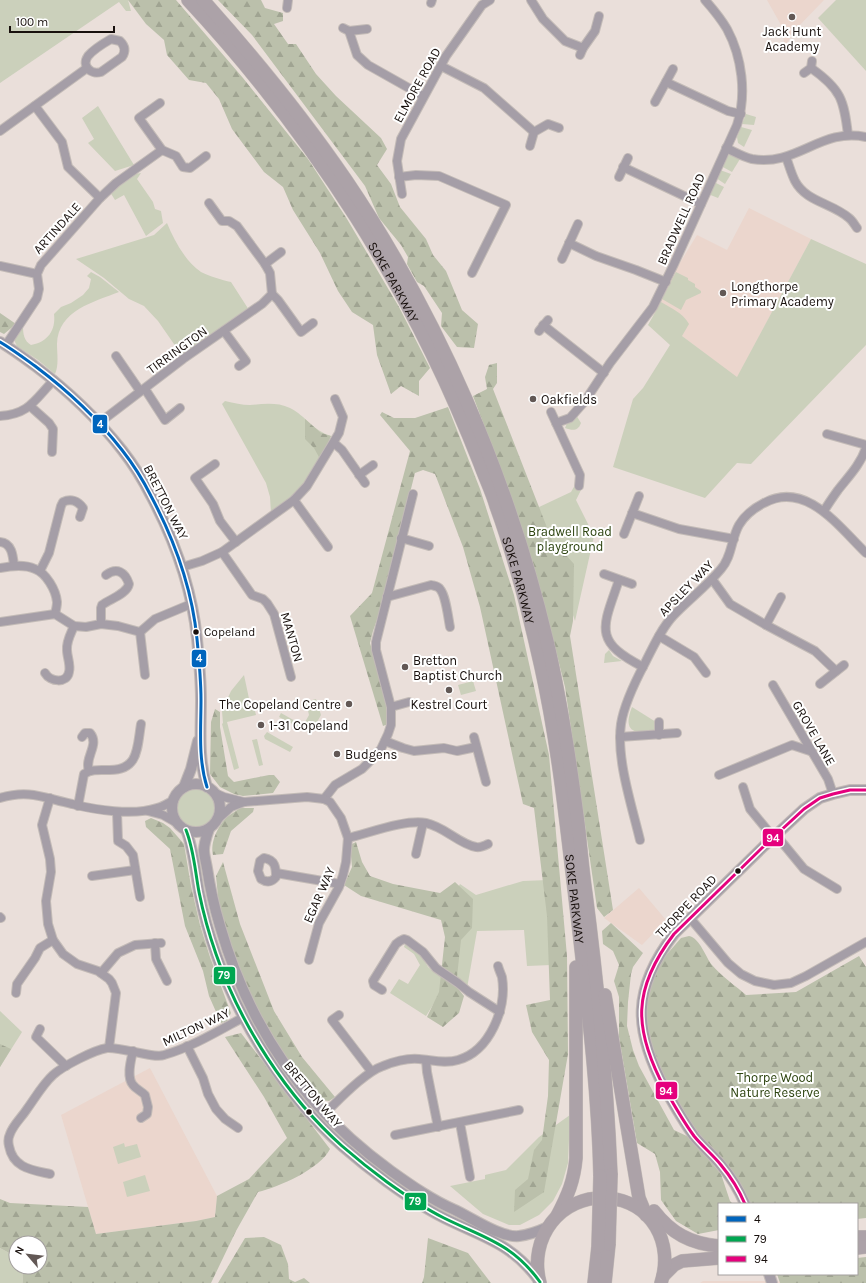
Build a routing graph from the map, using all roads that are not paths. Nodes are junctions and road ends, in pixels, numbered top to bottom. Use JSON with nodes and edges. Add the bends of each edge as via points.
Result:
{"nodes":[{"id":1,"x":188,"y":0,"type":"edge"},
{"id":2,"x":203,"y":0,"type":"edge"},
{"id":3,"x":490,"y":0,"type":"edge"},
{"id":4,"x":531,"y":0,"type":"edge"},
{"id":5,"x":705,"y":0,"type":"edge"},
{"id":6,"x":480,"y":2,"type":"edge"},
{"id":7,"x":599,"y":16,"type":"dead end"},
{"id":8,"x":367,"y":28,"type":"dead end"},
{"id":9,"x":442,"y":66,"type":"junction"},
{"id":10,"x":87,"y":68,"type":"junction"},
{"id":11,"x":673,"y":69,"type":"dead end"},
{"id":12,"x":804,"y":73,"type":"dead end"},
{"id":13,"x":666,"y":82,"type":"junction"},
{"id":14,"x":424,"y":96,"type":"junction"},
{"id":15,"x":655,"y":102,"type":"dead end"},
{"id":16,"x":160,"y":103,"type":"dead end"},
{"id":17,"x":35,"y":106,"type":"junction"},
{"id":18,"x":741,"y":114,"type":"junction"},
{"id":19,"x":559,"y":128,"type":"dead end"},
{"id":20,"x":0,"y":130,"type":"edge"},
{"id":21,"x":534,"y":132,"type":"junction"},
{"id":22,"x":848,"y":135,"type":"junction"},
{"id":23,"x":866,"y":137,"type":"edge"},
{"id":24,"x":530,"y":146,"type":"dead end"},
{"id":25,"x":726,"y":148,"type":"junction"},
{"id":26,"x":162,"y":150,"type":"junction"},
{"id":27,"x":206,"y":156,"type":"dead end"},
{"id":28,"x":786,"y":157,"type":"junction"},
{"id":29,"x":628,"y":158,"type":"dead end"},
{"id":30,"x":623,"y":167,"type":"junction"},
{"id":31,"x":398,"y":177,"type":"junction"},
{"id":32,"x":618,"y":177,"type":"dead end"},
{"id":33,"x":402,"y":194,"type":"dead end"},
{"id":34,"x":100,"y":198,"type":"junction"},
{"id":35,"x":209,"y":203,"type":"dead end"},
{"id":36,"x":701,"y":204,"type":"junction"},
{"id":37,"x":578,"y":224,"type":"dead end"},
{"id":38,"x":857,"y":228,"type":"dead end"},
{"id":39,"x":569,"y":243,"type":"junction"},
{"id":40,"x":281,"y":252,"type":"dead end"},
{"id":41,"x":562,"y":259,"type":"dead end"},
{"id":42,"x":265,"y":264,"type":"junction"},
{"id":43,"x":0,"y":266,"type":"edge"},
{"id":44,"x":472,"y":273,"type":"dead end"},
{"id":45,"x":37,"y":274,"type":"junction"},
{"id":46,"x":666,"y":282,"type":"junction"},
{"id":47,"x":272,"y":294,"type":"junction"},
{"id":48,"x":313,"y":323,"type":"dead end"},
{"id":49,"x":543,"y":325,"type":"dead end"},
{"id":50,"x":224,"y":331,"type":"junction"},
{"id":51,"x":3,"y":344,"type":"edge"},
{"id":52,"x":116,"y":356,"type":"dead end"},
{"id":53,"x":239,"y":366,"type":"dead end"},
{"id":54,"x":604,"y":373,"type":"junction"},
{"id":55,"x":54,"y":380,"type":"junction"},
{"id":56,"x":142,"y":390,"type":"junction"},
{"id":57,"x":335,"y":399,"type":"dead end"},
{"id":58,"x":30,"y":406,"type":"junction"},
{"id":59,"x":180,"y":408,"type":"dead end"},
{"id":60,"x":551,"y":412,"type":"dead end"},
{"id":61,"x":0,"y":416,"type":"edge"},
{"id":62,"x":99,"y":423,"type":"junction"},
{"id":63,"x":556,"y":423,"type":"junction"},
{"id":64,"x":827,"y":434,"type":"dead end"},
{"id":65,"x":334,"y":443,"type":"junction"},
{"id":66,"x":866,"y":445,"type":"edge"},
{"id":67,"x":866,"y":448,"type":"edge"},
{"id":68,"x":52,"y":452,"type":"dead end"},
{"id":69,"x":215,"y":464,"type":"dead end"},
{"id":70,"x":373,"y":465,"type":"dead end"},
{"id":71,"x":359,"y":475,"type":"junction"},
{"id":72,"x":365,"y":483,"type":"dead end"},
{"id":73,"x":579,"y":486,"type":"dead end"},
{"id":74,"x":413,"y":494,"type":"dead end"},
{"id":75,"x":639,"y":496,"type":"dead end"},
{"id":76,"x":294,"y":500,"type":"junction"},
{"id":77,"x":824,"y":511,"type":"junction"},
{"id":78,"x":632,"y":513,"type":"junction"},
{"id":79,"x":80,"y":518,"type":"dead end"},
{"id":80,"x":624,"y":534,"type":"dead end"},
{"id":81,"x":401,"y":538,"type":"junction"},
{"id":82,"x":734,"y":539,"type":"junction"},
{"id":83,"x":0,"y":542,"type":"edge"},
{"id":84,"x":236,"y":542,"type":"junction"},
{"id":85,"x":429,"y":546,"type":"dead end"},
{"id":86,"x":328,"y":547,"type":"dead end"},
{"id":87,"x":222,"y":552,"type":"junction"},
{"id":88,"x":866,"y":553,"type":"edge"},
{"id":89,"x":14,"y":566,"type":"junction"},
{"id":90,"x":182,"y":567,"type":"junction"},
{"id":91,"x":0,"y":568,"type":"edge"},
{"id":92,"x":40,"y":571,"type":"junction"},
{"id":93,"x":604,"y":574,"type":"dead end"},
{"id":94,"x":106,"y":576,"type":"dead end"},
{"id":95,"x":712,"y":579,"type":"junction"},
{"id":96,"x":619,"y":580,"type":"junction"},
{"id":97,"x":632,"y":584,"type":"dead end"},
{"id":98,"x":781,"y":596,"type":"dead end"},
{"id":99,"x":387,"y":597,"type":"junction"},
{"id":100,"x":191,"y":604,"type":"junction"},
{"id":101,"x":55,"y":614,"type":"junction"},
{"id":102,"x":0,"y":622,"type":"edge"},
{"id":103,"x":101,"y":624,"type":"junction"},
{"id":104,"x":766,"y":625,"type":"junction"},
{"id":105,"x":74,"y":626,"type":"junction"},
{"id":106,"x":450,"y":627,"type":"dead end"},
{"id":107,"x":140,"y":632,"type":"junction"},
{"id":108,"x":659,"y":636,"type":"junction"},
{"id":109,"x":844,"y":665,"type":"dead end"},
{"id":110,"x":643,"y":667,"type":"junction"},
{"id":111,"x":836,"y":671,"type":"junction"},
{"id":112,"x":45,"y":673,"type":"dead end"},
{"id":113,"x":706,"y":673,"type":"dead end"},
{"id":114,"x":145,"y":675,"type":"dead end"},
{"id":115,"x":290,"y":677,"type":"dead end"},
{"id":116,"x":820,"y":684,"type":"dead end"},
{"id":117,"x":773,"y":685,"type":"dead end"},
{"id":118,"x":409,"y":702,"type":"dead end"},
{"id":119,"x":392,"y":707,"type":"junction"},
{"id":120,"x":659,"y":722,"type":"dead end"},
{"id":121,"x":141,"y":724,"type":"dead end"},
{"id":122,"x":200,"y":730,"type":"junction"},
{"id":123,"x":677,"y":733,"type":"dead end"},
{"id":124,"x":659,"y":735,"type":"junction"},
{"id":125,"x":82,"y":737,"type":"dead end"},
{"id":126,"x":474,"y":737,"type":"dead end"},
{"id":127,"x":620,"y":737,"type":"junction"},
{"id":128,"x":385,"y":741,"type":"junction"},
{"id":129,"x":476,"y":747,"type":"junction"},
{"id":130,"x":810,"y":751,"type":"junction"},
{"id":131,"x":89,"y":771,"type":"junction"},
{"id":132,"x":718,"y":775,"type":"dead end"},
{"id":133,"x":486,"y":782,"type":"dead end"},
{"id":134,"x":184,"y":787,"type":"junction"},
{"id":135,"x":743,"y":787,"type":"dead end"},
{"id":136,"x":211,"y":790,"type":"junction"},
{"id":137,"x":866,"y":790,"type":"edge"},
{"id":138,"x":832,"y":794,"type":"junction"},
{"id":139,"x":0,"y":798,"type":"edge"},
{"id":140,"x":50,"y":798,"type":"junction"},
{"id":141,"x":324,"y":799,"type":"junction"},
{"id":142,"x":174,"y":800,"type":"junction"},
{"id":143,"x":244,"y":802,"type":"junction"},
{"id":144,"x":78,"y":806,"type":"junction"},
{"id":145,"x":148,"y":810,"type":"junction"},
{"id":146,"x":117,"y":812,"type":"junction"},
{"id":147,"x":218,"y":819,"type":"junction"},
{"id":148,"x":177,"y":823,"type":"junction"},
{"id":149,"x":423,"y":823,"type":"junction"},
{"id":150,"x":208,"y":829,"type":"junction"},
{"id":151,"x":186,"y":830,"type":"junction"},
{"id":152,"x":774,"y":836,"type":"junction"},
{"id":153,"x":348,"y":838,"type":"junction"},
{"id":154,"x":640,"y":840,"type":"dead end"},
{"id":155,"x":488,"y":844,"type":"dead end"},
{"id":156,"x":416,"y":854,"type":"dead end"},
{"id":157,"x":135,"y":870,"type":"junction"},
{"id":158,"x":276,"y":873,"type":"dead end"},
{"id":159,"x":92,"y":876,"type":"dead end"},
{"id":160,"x":340,"y":884,"type":"junction"},
{"id":161,"x":836,"y":889,"type":"dead end"},
{"id":162,"x":140,"y":898,"type":"dead end"},
{"id":163,"x":581,"y":904,"type":"junction"},
{"id":164,"x":690,"y":918,"type":"junction"},
{"id":165,"x":53,"y":940,"type":"junction"},
{"id":166,"x":866,"y":942,"type":"edge"},
{"id":167,"x":309,"y":960,"type":"dead end"},
{"id":168,"x":498,"y":966,"type":"dead end"},
{"id":169,"x":101,"y":973,"type":"junction"},
{"id":170,"x":167,"y":981,"type":"dead end"},
{"id":171,"x":382,"y":990,"type":"dead end"},
{"id":172,"x":16,"y":993,"type":"dead end"},
{"id":173,"x":500,"y":1012,"type":"junction"},
{"id":174,"x":339,"y":1015,"type":"dead end"},
{"id":175,"x":244,"y":1017,"type":"junction"},
{"id":176,"x":40,"y":1030,"type":"dead end"},
{"id":177,"x":187,"y":1046,"type":"junction"},
{"id":178,"x":109,"y":1048,"type":"junction"},
{"id":179,"x":133,"y":1051,"type":"junction"},
{"id":180,"x":426,"y":1060,"type":"junction"},
{"id":181,"x":66,"y":1066,"type":"junction"},
{"id":182,"x":371,"y":1071,"type":"junction"},
{"id":183,"x":519,"y":1110,"type":"dead end"},
{"id":184,"x":324,"y":1114,"type":"junction"},
{"id":185,"x":626,"y":1114,"type":"junction"},
{"id":186,"x":141,"y":1118,"type":"dead end"},
{"id":187,"x":460,"y":1123,"type":"junction"},
{"id":188,"x":438,"y":1127,"type":"junction"},
{"id":189,"x":238,"y":1128,"type":"dead end"},
{"id":190,"x":395,"y":1135,"type":"dead end"},
{"id":191,"x":50,"y":1174,"type":"dead end"},
{"id":192,"x":470,"y":1177,"type":"dead end"},
{"id":193,"x":744,"y":1203,"type":"edge"},
{"id":194,"x":646,"y":1215,"type":"junction"},
{"id":195,"x":558,"y":1216,"type":"junction"},
{"id":196,"x":548,"y":1227,"type":"junction"},
{"id":197,"x":657,"y":1228,"type":"junction"},
{"id":198,"x":604,"y":1246,"type":"junction"},
{"id":199,"x":718,"y":1246,"type":"edge"},
{"id":200,"x":718,"y":1250,"type":"edge"},
{"id":201,"x":718,"y":1258,"type":"edge"},
{"id":202,"x":662,"y":1279,"type":"edge"},
{"id":203,"x":540,"y":1283,"type":"edge"},
{"id":204,"x":594,"y":1283,"type":"edge"},
{"id":205,"x":605,"y":1283,"type":"edge"}],
"edges":[{"from":1,"to":163,"type":"highway","name":"SOKE PARKWAY","via":[[265,88],[339,189],[415,317],[463,420],[496,504],[541,667]]},
{"from":2,"to":163,"type":"highway","name":"SOKE PARKWAY","via":[[275,83],[345,178],[376,226],[424,312],[476,423],[520,542],[547,640],[568,752]]},
{"from":3,"to":6,"type":"street","name":"ELMORE ROAD"},
{"from":4,"to":7,"type":"street","via":[[543,19],[565,41],[581,51],[595,30]]},
{"from":5,"to":18,"type":"street","name":"BRADWELL ROAD","via":[[727,29],[735,47],[742,79]]},
{"from":6,"to":9,"type":"street","name":"ELMORE ROAD"},
{"from":8,"to":14,"type":"street","via":[[346,29],[356,55],[368,65]]},
{"from":9,"to":14,"type":"street","name":"ELMORE ROAD"},
{"from":9,"to":21,"type":"street","via":[[484,88]]},
{"from":10,"to":10,"type":"street","via":[[85,64],[88,56],[108,41],[120,41],[123,45],[125,49],[122,56],[101,72]]},
{"from":10,"to":17,"type":"street"},
{"from":11,"to":13,"type":"street"},
{"from":12,"to":22,"type":"street","via":[[812,64],[836,90],[842,102]]},
{"from":13,"to":15,"type":"street"},
{"from":13,"to":18,"type":"street","via":[[728,111]]},
{"from":14,"to":31,"type":"street","name":"ELMORE ROAD","via":[[401,139],[397,161]]},
{"from":16,"to":26,"type":"street","via":[[139,118]]},
{"from":17,"to":20,"type":"street"},
{"from":17,"to":34,"type":"street","via":[[62,142],[68,167]]},
{"from":18,"to":25,"type":"street","name":"BRADWELL ROAD"},
{"from":19,"to":21,"type":"street","via":[[548,124]]},
{"from":21,"to":24,"type":"street"},
{"from":22,"to":23,"type":"street"},
{"from":22,"to":28,"type":"street","via":[[817,142]]},
{"from":25,"to":28,"type":"street","via":[[765,160]]},
{"from":25,"to":36,"type":"street","name":"BRADWELL ROAD"},
{"from":26,"to":27,"type":"street","via":[[176,156],[183,167],[190,168]]},
{"from":26,"to":34,"type":"street","name":"ARTINDALE","via":[[116,183]]},
{"from":28,"to":38,"type":"street","via":[[800,188],[809,196],[850,218]]},
{"from":29,"to":30,"type":"street"},
{"from":30,"to":32,"type":"street"},
{"from":30,"to":36,"type":"street"},
{"from":31,"to":33,"type":"street","name":"ELMORE ROAD"},
{"from":31,"to":44,"type":"street","via":[[439,176],[506,205]]},
{"from":34,"to":45,"type":"street","name":"ARTINDALE","via":[[40,265]]},
{"from":35,"to":42,"type":"street","via":[[222,221],[229,221],[237,226]]},
{"from":36,"to":46,"type":"street","name":"BRADWELL ROAD"},
{"from":37,"to":39,"type":"street"},
{"from":39,"to":41,"type":"street"},
{"from":39,"to":46,"type":"street"},
{"from":40,"to":42,"type":"street"},
{"from":42,"to":47,"type":"street","via":[[270,273]]},
{"from":43,"to":45,"type":"street"},
{"from":45,"to":51,"type":"street","name":"ARTINDALE","via":[[37,298]]},
{"from":46,"to":54,"type":"street","name":"BRADWELL ROAD","via":[[649,313]]},
{"from":47,"to":48,"type":"street","via":[[301,332]]},
{"from":47,"to":50,"type":"street","name":"TIRRINGTON"},
{"from":49,"to":54,"type":"street"},
{"from":50,"to":53,"type":"street","name":"TIRRINGTON","via":[[246,361]]},
{"from":50,"to":56,"type":"street","name":"TIRRINGTON"},
{"from":51,"to":55,"type":"street","name":"BRETTON WAY"},
{"from":52,"to":56,"type":"street","name":"TIRRINGTON"},
{"from":54,"to":63,"type":"street","name":"BRADWELL ROAD","via":[[579,409],[570,418]]},
{"from":55,"to":58,"type":"street"},
{"from":55,"to":62,"type":"street","name":"BRETTON WAY"},
{"from":56,"to":59,"type":"street","name":"TIRRINGTON","via":[[165,420]]},
{"from":56,"to":62,"type":"street","name":"TIRRINGTON"},
{"from":57,"to":65,"type":"street","via":[[343,417]]},
{"from":58,"to":61,"type":"street","via":[[20,412]]},
{"from":58,"to":68,"type":"street","via":[[53,429]]},
{"from":60,"to":63,"type":"street"},
{"from":62,"to":90,"type":"street","name":"BRETTON WAY","via":[[123,450],[143,480],[171,537]]},
{"from":63,"to":73,"type":"street","via":[[580,475]]},
{"from":64,"to":66,"type":"street"},
{"from":65,"to":71,"type":"street"},
{"from":65,"to":76,"type":"street","via":[[307,486]]},
{"from":67,"to":77,"type":"street","via":[[857,468]]},
{"from":69,"to":84,"type":"street","via":[[195,478],[213,504],[220,521]]},
{"from":70,"to":71,"type":"street"},
{"from":71,"to":72,"type":"street"},
{"from":74,"to":81,"type":"street"},
{"from":75,"to":78,"type":"street"},
{"from":76,"to":84,"type":"street"},
{"from":76,"to":86,"type":"street"},
{"from":77,"to":82,"type":"street","name":"APSLEY WAY","via":[[802,499],[772,499],[752,509],[739,525]]},
{"from":77,"to":88,"type":"street","name":"APSLEY WAY"},
{"from":78,"to":80,"type":"street"},
{"from":78,"to":82,"type":"street","via":[[679,529]]},
{"from":79,"to":92,"type":"street","via":[[83,508],[80,504],[71,500],[63,502],[49,553]]},
{"from":81,"to":85,"type":"street"},
{"from":81,"to":99,"type":"street"},
{"from":82,"to":95,"type":"street","name":"APSLEY WAY","via":[[722,569]]},
{"from":83,"to":89,"type":"street","via":[[4,542],[11,549]]},
{"from":84,"to":87,"type":"street"},
{"from":87,"to":90,"type":"street"},
{"from":87,"to":115,"type":"street","name":"MANTON","via":[[252,595],[263,599],[274,614]]},
{"from":89,"to":91,"type":"street"},
{"from":89,"to":92,"type":"street"},
{"from":90,"to":100,"type":"street","name":"BRETTON WAY"},
{"from":92,"to":101,"type":"street","via":[[50,583],[57,600]]},
{"from":93,"to":96,"type":"street"},
{"from":94,"to":103,"type":"street","via":[[119,571],[129,584],[123,592],[102,605]]},
{"from":95,"to":104,"type":"street","via":[[730,604]]},
{"from":95,"to":108,"type":"street","name":"APSLEY WAY","via":[[672,617]]},
{"from":96,"to":97,"type":"street"},
{"from":96,"to":110,"type":"street","via":[[607,616],[605,631],[613,648],[625,658]]},
{"from":98,"to":104,"type":"street"},
{"from":99,"to":106,"type":"street","via":[[431,585],[436,586],[443,593]]},
{"from":99,"to":119,"type":"street","via":[[377,634],[376,650]]},
{"from":100,"to":107,"type":"street","via":[[155,619]]},
{"from":100,"to":122,"type":"street","name":"BRETTON WAY","via":[[196,628],[200,680]]},
{"from":101,"to":102,"type":"street"},
{"from":101,"to":105,"type":"street"},
{"from":103,"to":105,"type":"street"},
{"from":103,"to":107,"type":"street"},
{"from":104,"to":111,"type":"street","via":[[816,651]]},
{"from":105,"to":112,"type":"street","via":[[67,647],[70,671],[68,676],[53,680]]},
{"from":107,"to":114,"type":"street"},
{"from":108,"to":110,"type":"street","name":"APSLEY WAY"},
{"from":108,"to":113,"type":"street","via":[[694,657]]},
{"from":109,"to":111,"type":"street"},
{"from":110,"to":127,"type":"street","name":"APSLEY WAY","via":[[624,711]]},
{"from":111,"to":116,"type":"street"},
{"from":117,"to":130,"type":"street","name":"GROVE LANE"},
{"from":118,"to":119,"type":"street"},
{"from":119,"to":128,"type":"street","via":[[391,726]]},
{"from":120,"to":124,"type":"street"},
{"from":121,"to":131,"type":"street","via":[[134,760],[128,766],[120,770]]},
{"from":122,"to":134,"type":"street","name":"BRETTON WAY"},
{"from":122,"to":136,"type":"street","name":"BRETTON WAY","via":[[203,773]]},
{"from":123,"to":124,"type":"street"},
{"from":124,"to":127,"type":"street"},
{"from":125,"to":131,"type":"street","via":[[85,733],[90,733],[93,737],[94,746],[88,760]]},
{"from":126,"to":129,"type":"street"},
{"from":127,"to":154,"type":"street","name":"APSLEY WAY","via":[[620,755]]},
{"from":128,"to":129,"type":"street","via":[[414,751],[444,748],[457,751]]},
{"from":128,"to":141,"type":"street","via":[[362,769],[335,785]]},
{"from":129,"to":133,"type":"street"},
{"from":130,"to":132,"type":"street","via":[[792,745]]},
{"from":130,"to":138,"type":"street","name":"GROVE LANE","via":[[828,779]]},
{"from":131,"to":144,"type":"street","via":[[84,774]]},
{"from":134,"to":136,"type":"street","via":[[196,784]]},
{"from":134,"to":142,"type":"street"},
{"from":135,"to":152,"type":"street","via":[[750,809]]},
{"from":136,"to":143,"type":"street"},
{"from":136,"to":147,"type":"street","via":[[220,805]]},
{"from":137,"to":138,"type":"street","name":"THORPE ROAD"},
{"from":138,"to":152,"type":"street","name":"THORPE ROAD","via":[[820,798],[804,809]]},
{"from":139,"to":140,"type":"street","via":[[27,793]]},
{"from":140,"to":144,"type":"street"},
{"from":140,"to":165,"type":"street","via":[[42,825],[50,858],[46,914]]},
{"from":141,"to":143,"type":"street","via":[[307,797]]},
{"from":141,"to":153,"type":"street","name":"EGAR WAY","via":[[330,802],[341,818]]},
{"from":142,"to":145,"type":"street"},
{"from":142,"to":148,"type":"street","via":[[172,810]]},
{"from":143,"to":147,"type":"street","via":[[231,807]]},
{"from":144,"to":146,"type":"street"},
{"from":145,"to":146,"type":"street"},
{"from":145,"to":148,"type":"street"},
{"from":146,"to":157,"type":"street","via":[[118,841],[133,855]]},
{"from":147,"to":150,"type":"street"},
{"from":148,"to":151,"type":"street"},
{"from":149,"to":153,"type":"street","via":[[411,822]]},
{"from":149,"to":155,"type":"street","via":[[436,825],[474,847]]},
{"from":149,"to":156,"type":"street"},
{"from":150,"to":151,"type":"street","via":[[202,832]]},
{"from":150,"to":184,"type":"street","name":"BRETTON WAY","via":[[204,849],[211,897],[242,991],[281,1060]]},
{"from":151,"to":175,"type":"street","name":"BRETTON WAY","via":[[192,844],[199,893],[216,953]]},
{"from":152,"to":161,"type":"street","via":[[804,869]]},
{"from":152,"to":164,"type":"street","name":"THORPE ROAD"},
{"from":153,"to":160,"type":"street","name":"EGAR WAY","via":[[346,862]]},
{"from":157,"to":159,"type":"street"},
{"from":157,"to":162,"type":"street"},
{"from":158,"to":160,"type":"street"},
{"from":160,"to":167,"type":"street","name":"EGAR WAY","via":[[319,923]]},
{"from":163,"to":185,"type":"highway","via":[[602,976]]},
{"from":163,"to":195,"type":"highway","via":[[576,1158],[574,1175]]},
{"from":163,"to":198,"type":"highway","name":"SOKE PARKWAY","bridge":true,"via":[[599,1130],[605,1175]]},
{"from":164,"to":166,"type":"street","via":[[728,963],[741,974],[755,981],[774,985],[791,983],[806,976]]},
{"from":164,"to":193,"type":"street","name":"THORPE ROAD","via":[[661,951],[649,974],[642,995],[641,1020],[644,1041],[657,1074],[680,1116],[694,1136],[721,1165]]},
{"from":165,"to":169,"type":"street","via":[[67,958]]},
{"from":165,"to":172,"type":"street","via":[[40,948],[17,984]]},
{"from":168,"to":173,"type":"street","via":[[502,977]]},
{"from":169,"to":170,"type":"street","via":[[118,953],[135,945],[158,943],[156,959]]},
{"from":169,"to":178,"type":"street","via":[[112,983],[116,993]]},
{"from":171,"to":173,"type":"street","via":[[374,986],[373,981],[396,944],[404,939],[423,952],[436,968]]},
{"from":173,"to":180,"type":"street","via":[[491,1032],[474,1052],[458,1060]]},
{"from":174,"to":182,"type":"street","via":[[332,1020]]},
{"from":175,"to":177,"type":"street","name":"MILTON WAY"},
{"from":175,"to":203,"type":"street","name":"BRETTON WAY","via":[[269,1062],[342,1146],[410,1198],[510,1250],[523,1261]]},
{"from":176,"to":181,"type":"street","via":[[36,1037]]},
{"from":177,"to":179,"type":"street","name":"MILTON WAY","via":[[162,1056]]},
{"from":177,"to":189,"type":"street","via":[[216,1109]]},
{"from":178,"to":179,"type":"street","name":"MILTON WAY"},
{"from":178,"to":181,"type":"street","name":"MILTON WAY","via":[[99,1050]]},
{"from":179,"to":186,"type":"street","via":[[130,1082],[145,1095],[148,1107],[147,1114]]},
{"from":180,"to":182,"type":"street","via":[[394,1062]]},
{"from":180,"to":188,"type":"street"},
{"from":181,"to":191,"type":"street","name":"MILTON WAY","via":[[49,1079],[12,1130],[8,1142],[13,1158],[18,1164]]},
{"from":182,"to":184,"type":"street"},
{"from":183,"to":187,"type":"street"},
{"from":184,"to":196,"type":"street","name":"BRETTON WAY","via":[[371,1157],[417,1190],[445,1206],[508,1235],[530,1234]]},
{"from":185,"to":194,"type":"highway","via":[[639,1198]]},
{"from":185,"to":199,"type":"highway","via":[[643,1187],[654,1211],[679,1234],[698,1243]]},
{"from":187,"to":188,"type":"street"},
{"from":187,"to":192,"type":"street"},
{"from":188,"to":190,"type":"street"},
{"from":194,"to":195,"type":"highway","via":[[622,1201],[608,1198],[581,1202]]},
{"from":194,"to":197,"type":"highway"},
{"from":195,"to":196,"type":"highway"},
{"from":196,"to":203,"type":"highway","via":[[537,1254]]},
{"from":197,"to":200,"type":"highway","via":[[697,1249]]},
{"from":197,"to":202,"type":"highway","via":[[664,1251]]},
{"from":198,"to":204,"type":"highway"},
{"from":198,"to":205,"type":"highway"},
{"from":201,"to":202,"type":"highway","via":[[682,1261],[674,1265]]}]}
